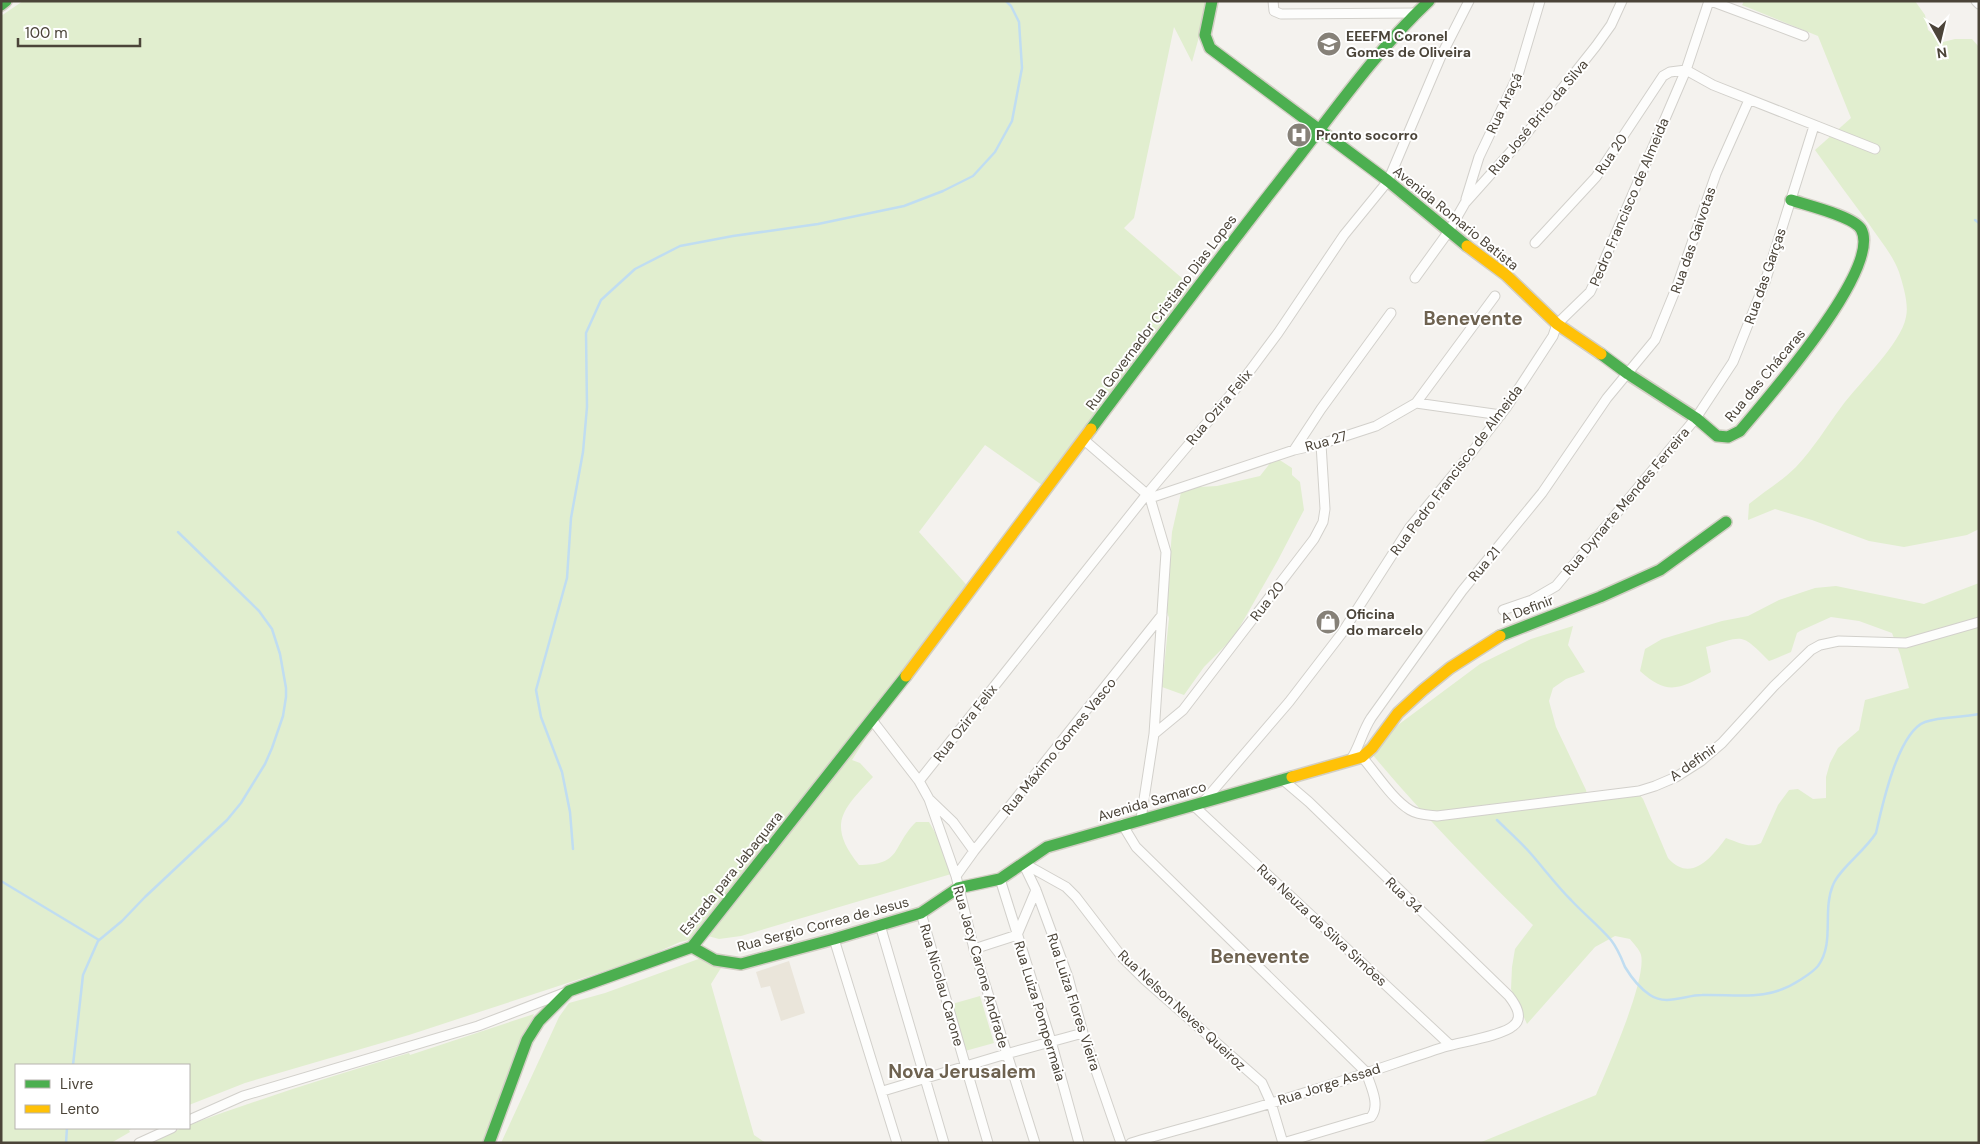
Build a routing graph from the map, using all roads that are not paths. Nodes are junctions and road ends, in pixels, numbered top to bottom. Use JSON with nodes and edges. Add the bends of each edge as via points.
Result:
{"nodes":[{"id":1,"x":6,"y":1,"type":"edge"},
{"id":2,"x":1212,"y":1,"type":"edge"},
{"id":3,"x":1273,"y":1,"type":"edge"},
{"id":4,"x":1429,"y":1,"type":"edge"},
{"id":5,"x":1468,"y":1,"type":"edge"},
{"id":6,"x":1540,"y":1,"type":"edge"},
{"id":7,"x":1622,"y":1,"type":"edge"},
{"id":8,"x":1710,"y":1,"type":"edge"},
{"id":9,"x":1,"y":5,"type":"edge"},
{"id":10,"x":1416,"y":13,"type":"junction"},
{"id":11,"x":1804,"y":36,"type":"dead end"},
{"id":12,"x":1686,"y":70,"type":"junction"},
{"id":13,"x":1748,"y":100,"type":"junction"},
{"id":14,"x":1814,"y":126,"type":"junction"},
{"id":15,"x":1319,"y":130,"type":"junction"},
{"id":16,"x":1876,"y":149,"type":"dead end"},
{"id":17,"x":1388,"y":181,"type":"junction"},
{"id":18,"x":1791,"y":200,"type":"junction"},
{"id":19,"x":1465,"y":203,"type":"junction"},
{"id":20,"x":1449,"y":231,"type":"junction"},
{"id":21,"x":1535,"y":243,"type":"dead end"},
{"id":22,"x":1415,"y":278,"type":"dead end"},
{"id":23,"x":1495,"y":296,"type":"dead end"},
{"id":24,"x":1391,"y":313,"type":"dead end"},
{"id":25,"x":1557,"y":324,"type":"junction"},
{"id":26,"x":1628,"y":374,"type":"junction"},
{"id":27,"x":1416,"y":404,"type":"junction"},
{"id":28,"x":1501,"y":415,"type":"junction"},
{"id":29,"x":1696,"y":418,"type":"junction"},
{"id":30,"x":1084,"y":438,"type":"junction"},
{"id":31,"x":1722,"y":438,"type":"joint"},
{"id":32,"x":1321,"y":444,"type":"junction"},
{"id":33,"x":1294,"y":450,"type":"junction"},
{"id":34,"x":1148,"y":496,"type":"junction"},
{"id":35,"x":1726,"y":522,"type":"dead end"},
{"id":36,"x":1503,"y":610,"type":"dead end"},
{"id":37,"x":1162,"y":615,"type":"junction"},
{"id":38,"x":1979,"y":622,"type":"edge"},
{"id":39,"x":927,"y":649,"type":"joint"},
{"id":40,"x":872,"y":720,"type":"junction"},
{"id":41,"x":1154,"y":734,"type":"junction"},
{"id":42,"x":1362,"y":757,"type":"junction"},
{"id":43,"x":1349,"y":761,"type":"junction"},
{"id":44,"x":1282,"y":779,"type":"junction"},
{"id":45,"x":919,"y":782,"type":"junction"},
{"id":46,"x":929,"y":799,"type":"junction"},
{"id":47,"x":1199,"y":804,"type":"junction"},
{"id":48,"x":1141,"y":819,"type":"junction"},
{"id":49,"x":1122,"y":824,"type":"junction"},
{"id":50,"x":974,"y":851,"type":"junction"},
{"id":51,"x":1023,"y":863,"type":"junction"},
{"id":52,"x":1000,"y":879,"type":"junction"},
{"id":53,"x":957,"y":882,"type":"junction"},
{"id":54,"x":1036,"y":890,"type":"junction"},
{"id":55,"x":921,"y":913,"type":"junction"},
{"id":56,"x":880,"y":925,"type":"junction"},
{"id":57,"x":1017,"y":934,"type":"junction"},
{"id":58,"x":834,"y":939,"type":"junction"},
{"id":59,"x":692,"y":947,"type":"junction"},
{"id":60,"x":974,"y":949,"type":"junction"},
{"id":61,"x":569,"y":991,"type":"junction"},
{"id":62,"x":1519,"y":1016,"type":"joint"},
{"id":63,"x":1082,"y":1033,"type":"junction"},
{"id":64,"x":1051,"y":1041,"type":"junction"},
{"id":65,"x":1450,"y":1045,"type":"junction"},
{"id":66,"x":1006,"y":1054,"type":"junction"},
{"id":67,"x":966,"y":1066,"type":"junction"},
{"id":68,"x":1366,"y":1072,"type":"junction"},
{"id":69,"x":926,"y":1077,"type":"junction"},
{"id":70,"x":883,"y":1091,"type":"junction"},
{"id":71,"x":1271,"y":1103,"type":"junction"},
{"id":72,"x":190,"y":1120,"type":"edge"},
{"id":73,"x":170,"y":1129,"type":"edge"},
{"id":74,"x":139,"y":1143,"type":"edge"},
{"id":75,"x":489,"y":1143,"type":"edge"},
{"id":76,"x":897,"y":1143,"type":"edge"},
{"id":77,"x":944,"y":1143,"type":"edge"},
{"id":78,"x":988,"y":1143,"type":"edge"},
{"id":79,"x":1035,"y":1143,"type":"edge"},
{"id":80,"x":1079,"y":1143,"type":"edge"},
{"id":81,"x":1121,"y":1143,"type":"edge"},
{"id":82,"x":1131,"y":1143,"type":"edge"},
{"id":83,"x":1283,"y":1143,"type":"edge"}],
"edges":[{"from":1,"to":9,"type":"street"},
{"from":2,"to":15,"type":"street","name":"Avenida Romario Batista","via":[[1205,35],[1210,48]]},
{"from":3,"to":10,"type":"street","via":[[1274,11],[1280,14]]},
{"from":4,"to":10,"type":"street","name":"Rua Governador Cristiano Dias Lopes"},
{"from":5,"to":17,"type":"street","name":"Rua Ozira Felix"},
{"from":6,"to":19,"type":"street","name":"Rua Araçá","via":[[1518,75],[1479,157]]},
{"from":7,"to":19,"type":"street","name":"Rua José Brito da Silva","via":[[1611,24],[1560,94]]},
{"from":8,"to":11,"type":"street"},
{"from":8,"to":12,"type":"street"},
{"from":10,"to":15,"type":"street","name":"Rua Governador Cristiano Dias Lopes"},
{"from":12,"to":13,"type":"street"},
{"from":12,"to":21,"type":"street","name":"Rua 20","via":[[1663,76],[1596,177]]},
{"from":12,"to":25,"type":"street","name":"Pedro Francisco de Almeida","via":[[1590,292]]},
{"from":13,"to":14,"type":"street"},
{"from":13,"to":26,"type":"street","name":"Rua das Gaivotas","via":[[1713,182],[1660,331]]},
{"from":14,"to":16,"type":"street"},
{"from":14,"to":18,"type":"street","name":"Rua das Garças"},
{"from":15,"to":17,"type":"street","name":"Avenida Romario Batista"},
{"from":15,"to":30,"type":"street","name":"Rua Governador Cristiano Dias Lopes"},
{"from":17,"to":20,"type":"street","name":"Avenida Romario Batista"},
{"from":17,"to":34,"type":"street","name":"Rua Ozira Felix","via":[[1344,234],[1243,380]]},
{"from":18,"to":29,"type":"street","name":"Rua das Garças","via":[[1745,336],[1730,368]]},
{"from":18,"to":31,"type":"street","name":"Rua das Chácaras","via":[[1856,224],[1863,234],[1864,247],[1850,282],[1798,364],[1740,431]]},
{"from":19,"to":20,"type":"street","name":"Rua José Brito da Silva"},
{"from":20,"to":22,"type":"street","name":"Rua José Brito da Silva"},
{"from":20,"to":25,"type":"street","name":"Avenida Romario Batista","via":[[1506,276]]},
{"from":23,"to":27,"type":"street"},
{"from":24,"to":33,"type":"street"},
{"from":25,"to":26,"type":"street","name":"Avenida Romario Batista"},
{"from":25,"to":28,"type":"street","name":"Rua Pedro Francisco de Almeida","via":[[1553,336]]},
{"from":26,"to":29,"type":"street","name":"Avenida Romario Batista"},
{"from":26,"to":43,"type":"street","name":"Rua 21","via":[[1594,416],[1542,493],[1462,591],[1371,718]]},
{"from":27,"to":28,"type":"street"},
{"from":27,"to":32,"type":"street","name":"Rua 27","via":[[1376,426]]},
{"from":28,"to":47,"type":"street","name":"Rua Pedro Francisco de Almeida","via":[[1410,527],[1342,633],[1289,702]]},
{"from":29,"to":31,"type":"street","name":"Avenida Romario Batista"},
{"from":29,"to":36,"type":"street","name":"Rua Dynarte Mendes Ferreira","via":[[1556,586],[1532,600]]},
{"from":30,"to":34,"type":"street"},
{"from":30,"to":39,"type":"street","name":"Rua Governador Cristiano Dias Lopes"},
{"from":32,"to":33,"type":"street","name":"Rua 27"},
{"from":32,"to":41,"type":"street","name":"Rua 20","via":[[1325,509],[1314,540],[1183,710]]},
{"from":33,"to":34,"type":"street","name":"Rua 27"},
{"from":34,"to":37,"type":"street","via":[[1166,552]]},
{"from":34,"to":45,"type":"street","name":"Rua Ozira Felix"},
{"from":35,"to":42,"type":"street","name":"A Definir","via":[[1660,570],[1506,633],[1485,645],[1422,690],[1398,713]]},
{"from":37,"to":41,"type":"street"},
{"from":37,"to":50,"type":"street","name":"Rua Máximo Gomes Vasco"},
{"from":38,"to":42,"type":"street","name":"A definir","via":[[1906,643],[1839,641],[1820,645],[1811,650],[1722,743],[1701,760],[1676,777],[1639,791],[1437,816],[1421,815],[1400,803]]},
{"from":39,"to":40,"type":"street","name":"Estrada para Jabaquara"},
{"from":40,"to":45,"type":"street"},
{"from":40,"to":59,"type":"street","name":"Estrada para Jabaquara"},
{"from":41,"to":48,"type":"street"},
{"from":42,"to":43,"type":"street","name":"Avenida Samarco"},
{"from":43,"to":44,"type":"street","name":"Avenida Samarco"},
{"from":44,"to":47,"type":"street","name":"Avenida Samarco"},
{"from":44,"to":62,"type":"street","name":"Rua 34","via":[[1509,996]]},
{"from":45,"to":46,"type":"street"},
{"from":46,"to":50,"type":"street","via":[[953,822]]},
{"from":46,"to":53,"type":"street"},
{"from":47,"to":48,"type":"street","name":"Avenida Samarco"},
{"from":47,"to":65,"type":"street","name":"Rua Neuza da Silva Simões"},
{"from":48,"to":49,"type":"street","name":"Avenida Samarco"},
{"from":49,"to":51,"type":"street","name":"Avenida Samarco","via":[[1046,847]]},
{"from":49,"to":68,"type":"street","via":[[1136,847]]},
{"from":50,"to":53,"type":"street","name":"Rua Máximo Gomes Vasco"},
{"from":51,"to":52,"type":"street","name":"Avenida Samarco"},
{"from":51,"to":54,"type":"street","name":"Rua Luiza Flores Vieira"},
{"from":51,"to":71,"type":"street","name":"Rua Nelson Neves Queiroz","via":[[1066,887],[1122,957],[1262,1083]]},
{"from":52,"to":53,"type":"street","name":"Avenida Samarco"},
{"from":52,"to":57,"type":"street","name":"Rua Luiza Pompermaia"},
{"from":53,"to":55,"type":"street","name":"Rua Sergio Correa de Jesus"},
{"from":53,"to":60,"type":"street","name":"Rua Jacy Carone Andrade"},
{"from":54,"to":57,"type":"street"},
{"from":54,"to":63,"type":"street","name":"Rua Luiza Flores Vieira","via":[[1068,977]]},
{"from":55,"to":56,"type":"street","name":"Rua Sergio Correa de Jesus"},
{"from":55,"to":67,"type":"street","name":"Rua Nicolau Carone"},
{"from":56,"to":58,"type":"street","name":"Rua Sergio Correa de Jesus"},
{"from":56,"to":69,"type":"street"},
{"from":57,"to":60,"type":"street"},
{"from":57,"to":64,"type":"street","name":"Rua Luiza Pompermaia"},
{"from":58,"to":59,"type":"street","name":"Rua Sergio Correa de Jesus","via":[[742,964],[714,961]]},
{"from":58,"to":70,"type":"street"},
{"from":59,"to":61,"type":"street","name":"Estrada para Jabaquara"},
{"from":60,"to":66,"type":"street","name":"Rua Jacy Carone Andrade"},
{"from":61,"to":72,"type":"street","via":[[478,1026],[243,1096]]},
{"from":61,"to":75,"type":"street","name":"Estrada para Jabaquara","via":[[539,1021],[527,1040]]},
{"from":62,"to":65,"type":"street","name":"Rua Jorge Assad","via":[[1509,1029]]},
{"from":63,"to":64,"type":"street"},
{"from":63,"to":81,"type":"street","name":"Rua Luiza Flores Vieira"},
{"from":64,"to":66,"type":"street"},
{"from":64,"to":80,"type":"street","name":"Rua Luiza Pompermaia"},
{"from":65,"to":68,"type":"street","name":"Rua Jorge Assad"},
{"from":66,"to":67,"type":"street"},
{"from":66,"to":79,"type":"street","name":"Rua Jacy Carone Andrade"},
{"from":67,"to":69,"type":"street"},
{"from":67,"to":78,"type":"street","name":"Rua Nicolau Carone"},
{"from":68,"to":71,"type":"street","name":"Rua Jorge Assad"},
{"from":68,"to":83,"type":"street","via":[[1376,1106],[1371,1117]]},
{"from":69,"to":70,"type":"street"},
{"from":69,"to":77,"type":"street"},
{"from":70,"to":76,"type":"street"},
{"from":71,"to":82,"type":"street","name":"Rua Jorge Assad"},
{"from":71,"to":83,"type":"street","name":"Rua Nelson Neves Queiroz"},
{"from":73,"to":74,"type":"street"}]}
